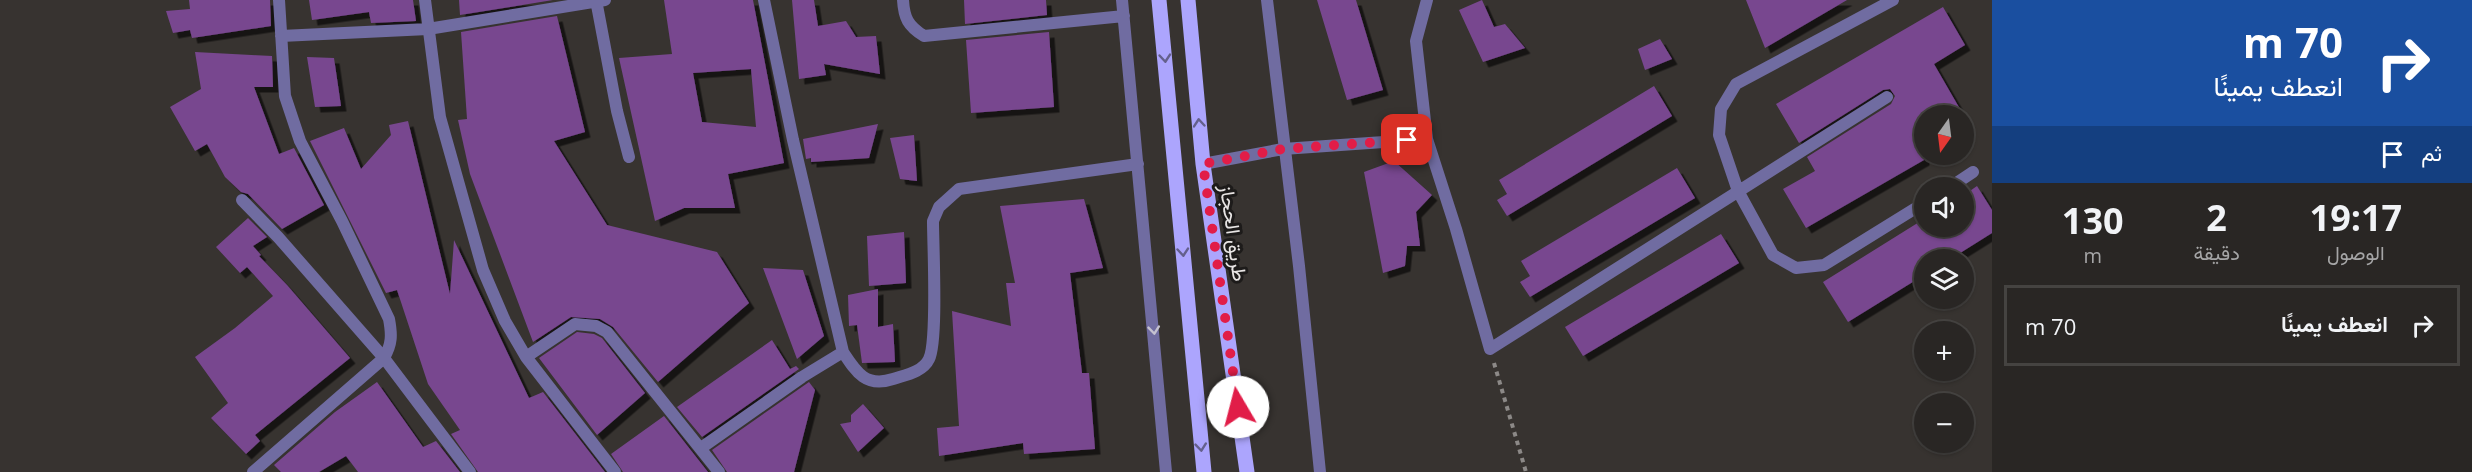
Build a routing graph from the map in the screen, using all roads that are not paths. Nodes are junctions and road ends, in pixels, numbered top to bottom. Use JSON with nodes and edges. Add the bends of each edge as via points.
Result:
{"nodes":[{"id":1,"x":279,"y":0,"type":"edge"},
{"id":2,"x":425,"y":0,"type":"edge"},
{"id":3,"x":599,"y":0,"type":"edge"},
{"id":4,"x":764,"y":0,"type":"edge"},
{"id":5,"x":903,"y":0,"type":"edge"},
{"id":6,"x":1122,"y":0,"type":"edge"},
{"id":7,"x":1159,"y":0,"type":"edge"},
{"id":8,"x":1188,"y":0,"type":"edge"},
{"id":9,"x":1266,"y":0,"type":"edge"},
{"id":10,"x":1427,"y":0,"type":"edge"},
{"id":11,"x":1893,"y":0,"type":"edge"},
{"id":12,"x":1124,"y":16,"type":"junction"},
{"id":13,"x":428,"y":29,"type":"junction"},
{"id":14,"x":281,"y":36,"type":"junction"},
{"id":15,"x":1887,"y":97,"type":"dead end"},
{"id":16,"x":1427,"y":139,"type":"junction"},
{"id":17,"x":1283,"y":149,"type":"junction"},
{"id":18,"x":629,"y":157,"type":"dead end"},
{"id":19,"x":1138,"y":164,"type":"junction"},
{"id":20,"x":1203,"y":164,"type":"junction"},
{"id":21,"x":1973,"y":172,"type":"dead end"},
{"id":22,"x":1966,"y":177,"type":"edge"},
{"id":23,"x":1738,"y":191,"type":"junction"},
{"id":24,"x":243,"y":200,"type":"dead end"},
{"id":25,"x":1914,"y":209,"type":"edge"},
{"id":26,"x":843,"y":352,"type":"junction"},
{"id":27,"x":526,"y":357,"type":"junction"},
{"id":28,"x":384,"y":358,"type":"junction"},
{"id":29,"x":701,"y":448,"type":"junction"},
{"id":30,"x":253,"y":472,"type":"edge"},
{"id":31,"x":470,"y":472,"type":"edge"},
{"id":32,"x":615,"y":472,"type":"edge"},
{"id":33,"x":719,"y":472,"type":"edge"},
{"id":34,"x":1166,"y":472,"type":"edge"},
{"id":35,"x":1204,"y":472,"type":"edge"},
{"id":36,"x":1246,"y":472,"type":"edge"},
{"id":37,"x":1320,"y":472,"type":"edge"}],
"edges":[{"from":1,"to":14,"type":"street"},
{"from":2,"to":13,"type":"street"},
{"from":3,"to":13,"type":"street"},
{"from":3,"to":18,"type":"street","via":[[617,111]]},
{"from":4,"to":26,"type":"street"},
{"from":5,"to":12,"type":"street","via":[[908,24],[924,36]]},
{"from":6,"to":12,"type":"street"},
{"from":7,"to":35,"type":"main road","one_way":true},
{"from":20,"to":8,"type":"main road","name":"طريق الحجاز","one_way":true},
{"from":9,"to":17,"type":"street"},
{"from":10,"to":16,"type":"street","via":[[1416,41]]},
{"from":11,"to":23,"type":"street","via":[[1736,84],[1721,109],[1719,135]]},
{"from":12,"to":19,"type":"street"},
{"from":13,"to":14,"type":"street"},
{"from":13,"to":27,"type":"street","via":[[440,117],[483,270]]},
{"from":14,"to":28,"type":"street","via":[[285,96],[300,141],[389,319],[391,345]]},
{"from":15,"to":23,"type":"street"},
{"from":16,"to":17,"type":"street"},
{"from":16,"to":23,"type":"street","via":[[1490,350]]},
{"from":17,"to":20,"type":"street"},
{"from":17,"to":37,"type":"street"},
{"from":19,"to":26,"type":"street","via":[[959,189],[939,207],[933,221],[933,337],[929,359],[920,369],[887,381],[866,380]]},
{"from":19,"to":34,"type":"street","one_way":true},
{"from":20,"to":36,"type":"main road","name":"طريق الحجاز"},
{"from":21,"to":22,"type":"street"},
{"from":23,"to":25,"type":"street","via":[[1773,255],[1796,268],[1824,265]]},
{"from":24,"to":28,"type":"street"},
{"from":26,"to":29,"type":"street"},
{"from":27,"to":29,"type":"street","via":[[575,324],[602,329]]},
{"from":27,"to":32,"type":"street"},
{"from":28,"to":30,"type":"street"},
{"from":28,"to":31,"type":"street"},
{"from":29,"to":33,"type":"street"}]}
